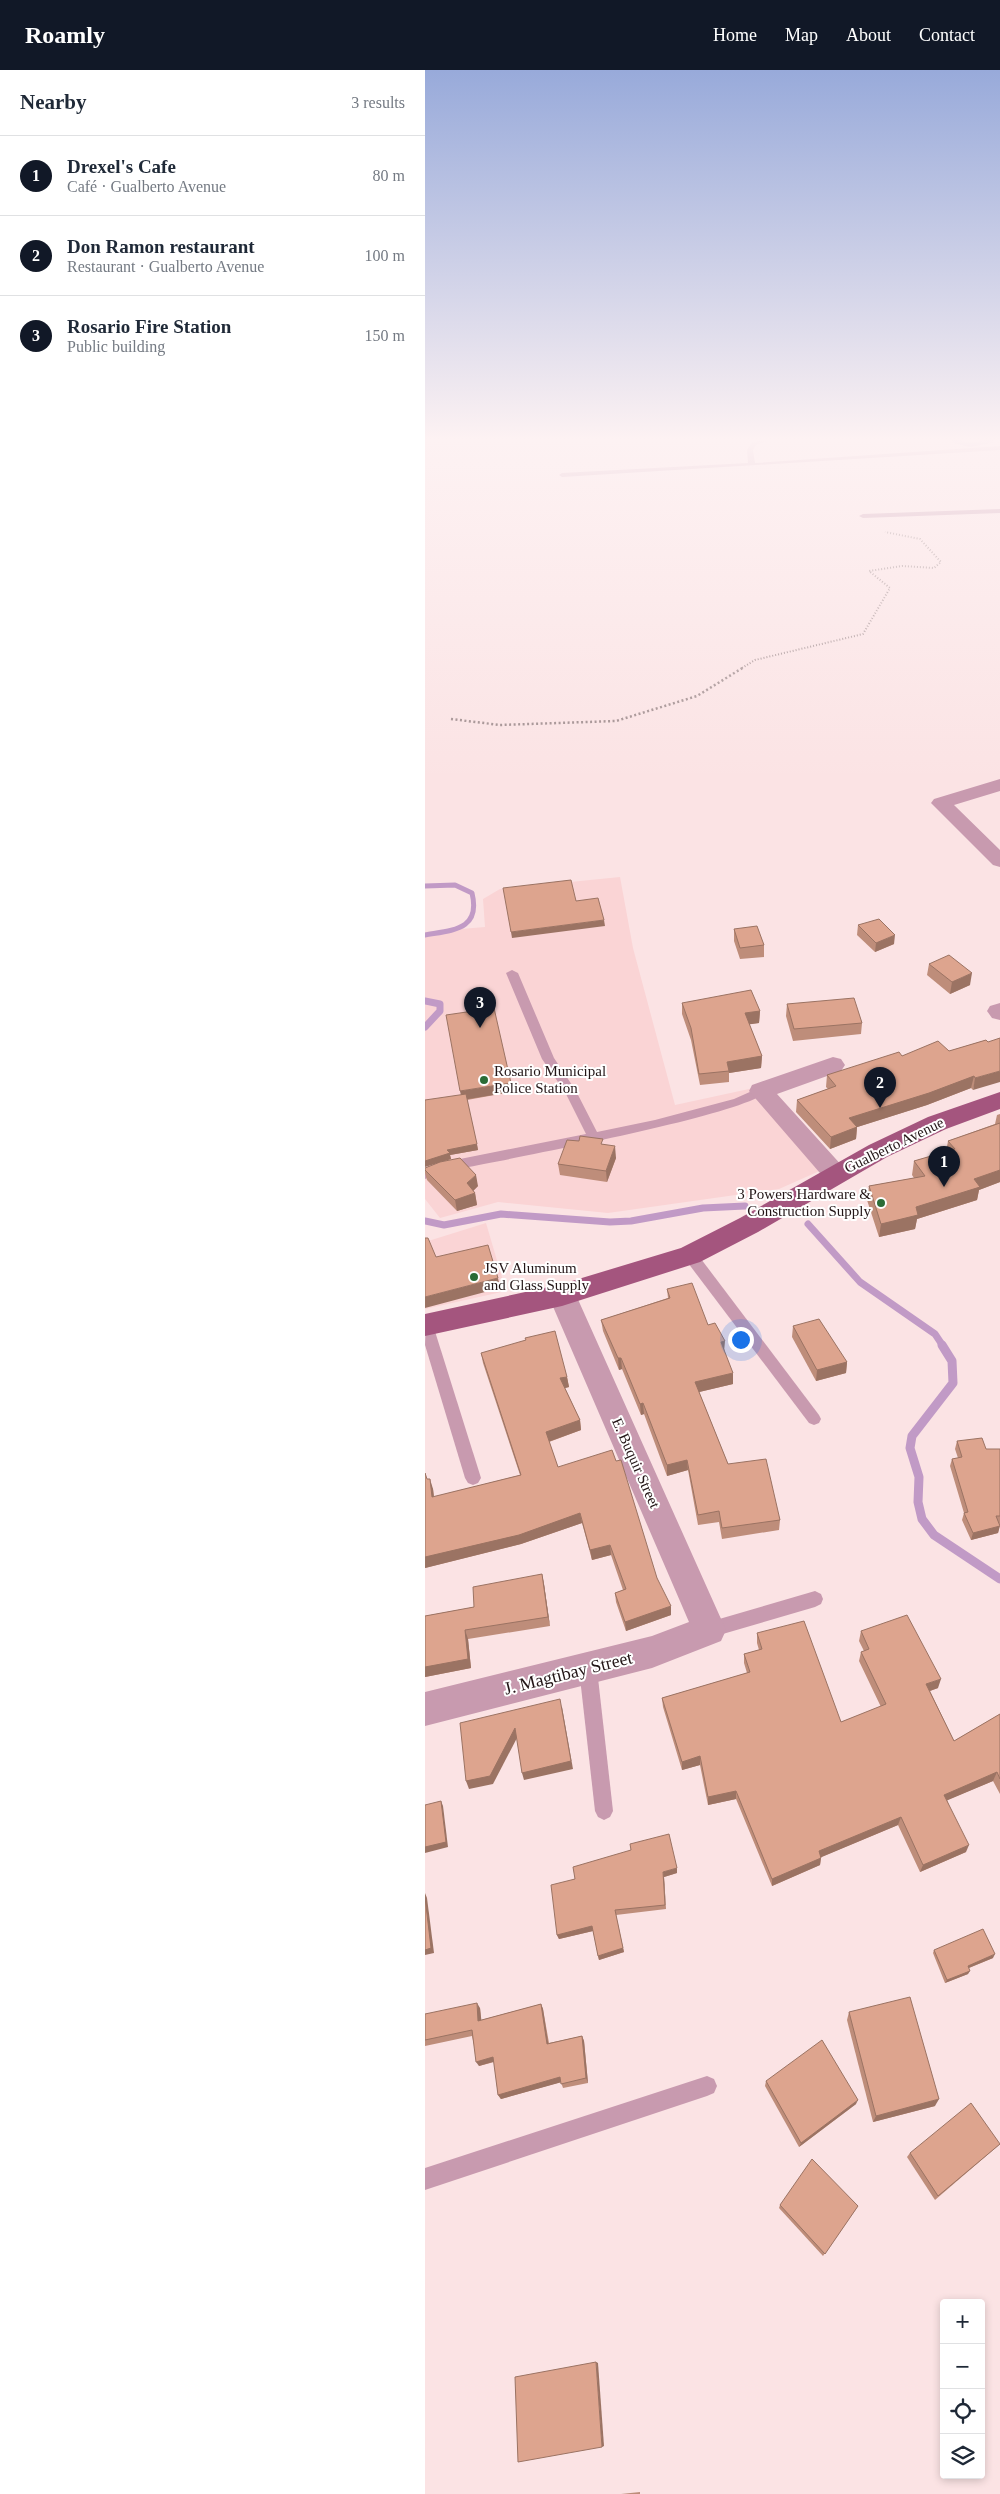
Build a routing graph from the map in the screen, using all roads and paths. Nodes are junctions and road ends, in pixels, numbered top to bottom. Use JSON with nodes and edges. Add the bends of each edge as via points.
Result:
{"nodes":[{"id":1,"x":934,"y":554,"type":"edge"},
{"id":2,"x":451,"y":720,"type":"dead end"},
{"id":3,"x":1000,"y":785,"type":"edge"},
{"id":4,"x":1000,"y":861,"type":"edge"},
{"id":5,"x":512,"y":972,"type":"dead end"},
{"id":6,"x":833,"y":1065,"type":"dead end"},
{"id":7,"x":761,"y":1091,"type":"junction"},
{"id":8,"x":1000,"y":1100,"type":"edge"},
{"id":9,"x":594,"y":1138,"type":"junction"},
{"id":10,"x":425,"y":1174,"type":"edge"},
{"id":11,"x":835,"y":1174,"type":"junction"},
{"id":12,"x":690,"y":1255,"type":"junction"},
{"id":13,"x":562,"y":1295,"type":"junction"},
{"id":14,"x":425,"y":1325,"type":"edge"},
{"id":15,"x":814,"y":1419,"type":"dead end"},
{"id":16,"x":473,"y":1478,"type":"dead end"},
{"id":17,"x":815,"y":1599,"type":"dead end"},
{"id":18,"x":709,"y":1630,"type":"junction"},
{"id":19,"x":587,"y":1669,"type":"junction"},
{"id":20,"x":425,"y":1709,"type":"edge"},
{"id":21,"x":604,"y":1811,"type":"dead end"},
{"id":22,"x":707,"y":2086,"type":"dead end"},
{"id":23,"x":425,"y":2179,"type":"edge"}],
"edges":[{"from":1,"to":2,"type":"path","via":[[941,562],[934,568],[902,566],[869,571],[890,588],[863,634],[755,660],[697,696],[616,720],[500,725]]},
{"from":3,"to":4,"type":"street","via":[[941,803]]},
{"from":5,"to":9,"type":"lane","via":[[548,1059],[570,1091]]},
{"from":6,"to":7,"type":"street"},
{"from":7,"to":9,"type":"lane","via":[[738,1102]]},
{"from":7,"to":11,"type":"street"},
{"from":8,"to":11,"type":"main road","name":"Gualberto Avenue","via":[[937,1123]]},
{"from":9,"to":10,"type":"lane","via":[[440,1168]]},
{"from":11,"to":12,"type":"main road","name":"Gualberto Avenue","via":[[749,1225]]},
{"from":12,"to":13,"type":"main road","name":"Gualberto Avenue"},
{"from":12,"to":15,"type":"lane"},
{"from":13,"to":14,"type":"main road","name":"Gualberto Avenue"},
{"from":13,"to":18,"type":"street","name":"E. Buquir Street"},
{"from":14,"to":16,"type":"lane"},
{"from":17,"to":18,"type":"lane"},
{"from":18,"to":19,"type":"street","name":"J. Magtibay Street","via":[[652,1652]]},
{"from":19,"to":20,"type":"street","name":"J. Magtibay Street"},
{"from":19,"to":21,"type":"lane"},
{"from":22,"to":23,"type":"lane"}]}
